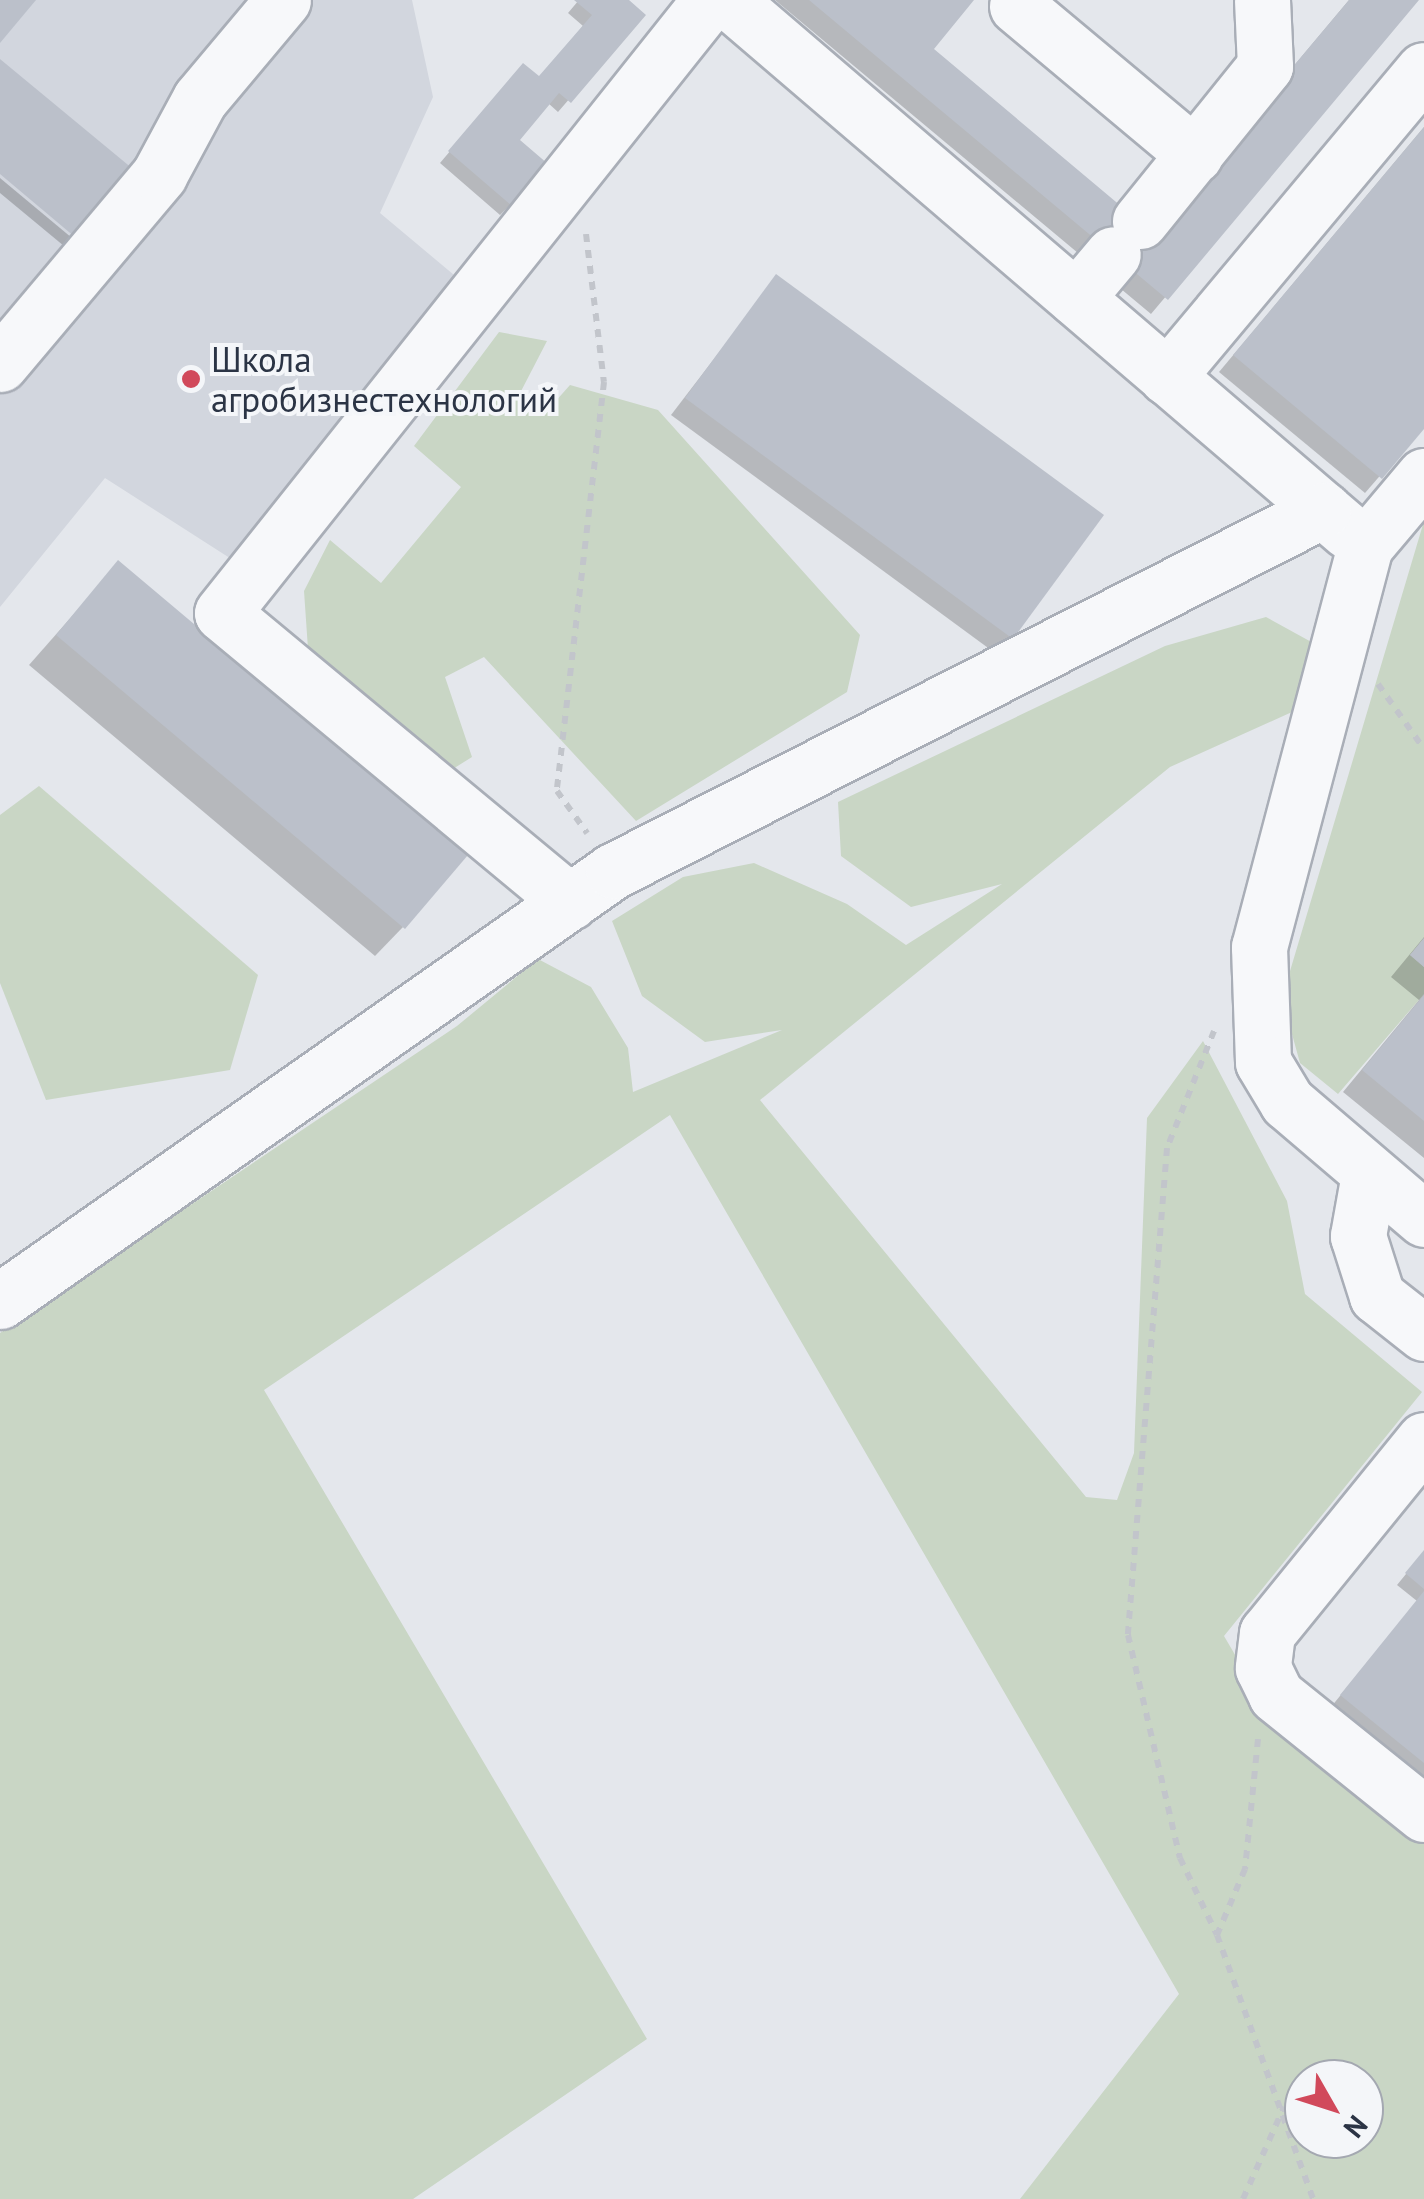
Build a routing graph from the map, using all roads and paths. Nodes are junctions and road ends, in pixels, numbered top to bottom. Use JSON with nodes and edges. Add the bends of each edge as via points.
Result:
{"nodes":[{"id":1,"x":282,"y":0,"type":"edge"},
{"id":2,"x":710,"y":0,"type":"edge"},
{"id":3,"x":728,"y":0,"type":"edge"},
{"id":4,"x":1262,"y":0,"type":"edge"},
{"id":5,"x":1017,"y":6,"type":"dead end"},
{"id":6,"x":1424,"y":70,"type":"edge"},
{"id":7,"x":1195,"y":155,"type":"junction"},
{"id":8,"x":579,"y":170,"type":"junction"},
{"id":9,"x":1076,"y":298,"type":"junction"},
{"id":10,"x":0,"y":364,"type":"edge"},
{"id":11,"x":1168,"y":377,"type":"junction"},
{"id":12,"x":1424,"y":476,"type":"edge"},
{"id":13,"x":1323,"y":510,"type":"junction"},
{"id":14,"x":1365,"y":546,"type":"junction"},
{"id":15,"x":1345,"y":638,"type":"junction"},
{"id":16,"x":1424,"y":749,"type":"edge"},
{"id":17,"x":592,"y":887,"type":"junction"},
{"id":18,"x":1224,"y":1013,"type":"dead end"},
{"id":19,"x":1370,"y":1174,"type":"junction"},
{"id":20,"x":1424,"y":1219,"type":"edge"},
{"id":21,"x":0,"y":1301,"type":"edge"},
{"id":22,"x":1424,"y":1333,"type":"edge"},
{"id":23,"x":1424,"y":1440,"type":"edge"},
{"id":24,"x":1263,"y":1668,"type":"junction"},
{"id":25,"x":1424,"y":1814,"type":"edge"},
{"id":26,"x":1217,"y":1935,"type":"junction"},
{"id":27,"x":1284,"y":2106,"type":"joint"},
{"id":28,"x":1301,"y":2159,"type":"edge"},
{"id":29,"x":1243,"y":2199,"type":"edge"},
{"id":30,"x":1313,"y":2199,"type":"edge"}],
"edges":[{"from":1,"to":10,"type":"lane","via":[[200,99],[159,175]]},
{"from":2,"to":8,"type":"lane"},
{"from":3,"to":9,"type":"lane"},
{"from":4,"to":7,"type":"lane","via":[[1265,66]]},
{"from":5,"to":7,"type":"lane"},
{"from":6,"to":11,"type":"lane"},
{"from":7,"to":9,"type":"lane"},
{"from":8,"to":17,"type":"path","via":[[604,382],[557,790]]},
{"from":8,"to":17,"type":"lane","via":[[222,614]]},
{"from":9,"to":11,"type":"lane"},
{"from":11,"to":13,"type":"lane"},
{"from":12,"to":14,"type":"lane"},
{"from":13,"to":14,"type":"lane"},
{"from":13,"to":17,"type":"lane"},
{"from":14,"to":15,"type":"lane"},
{"from":15,"to":16,"type":"path"},
{"from":15,"to":19,"type":"lane","via":[[1259,946],[1263,1062],[1287,1102]]},
{"from":17,"to":21,"type":"lane"},
{"from":18,"to":26,"type":"path","via":[[1167,1148],[1128,1635],[1180,1858]]},
{"from":19,"to":20,"type":"lane"},
{"from":19,"to":22,"type":"lane","via":[[1358,1236],[1377,1296]]},
{"from":23,"to":24,"type":"lane","via":[[1267,1633]]},
{"from":24,"to":25,"type":"lane","via":[[1276,1694]]},
{"from":24,"to":26,"type":"path","via":[[1245,1869]]},
{"from":26,"to":27,"type":"path"},
{"from":27,"to":29,"type":"path"},
{"from":28,"to":30,"type":"path"}]}
